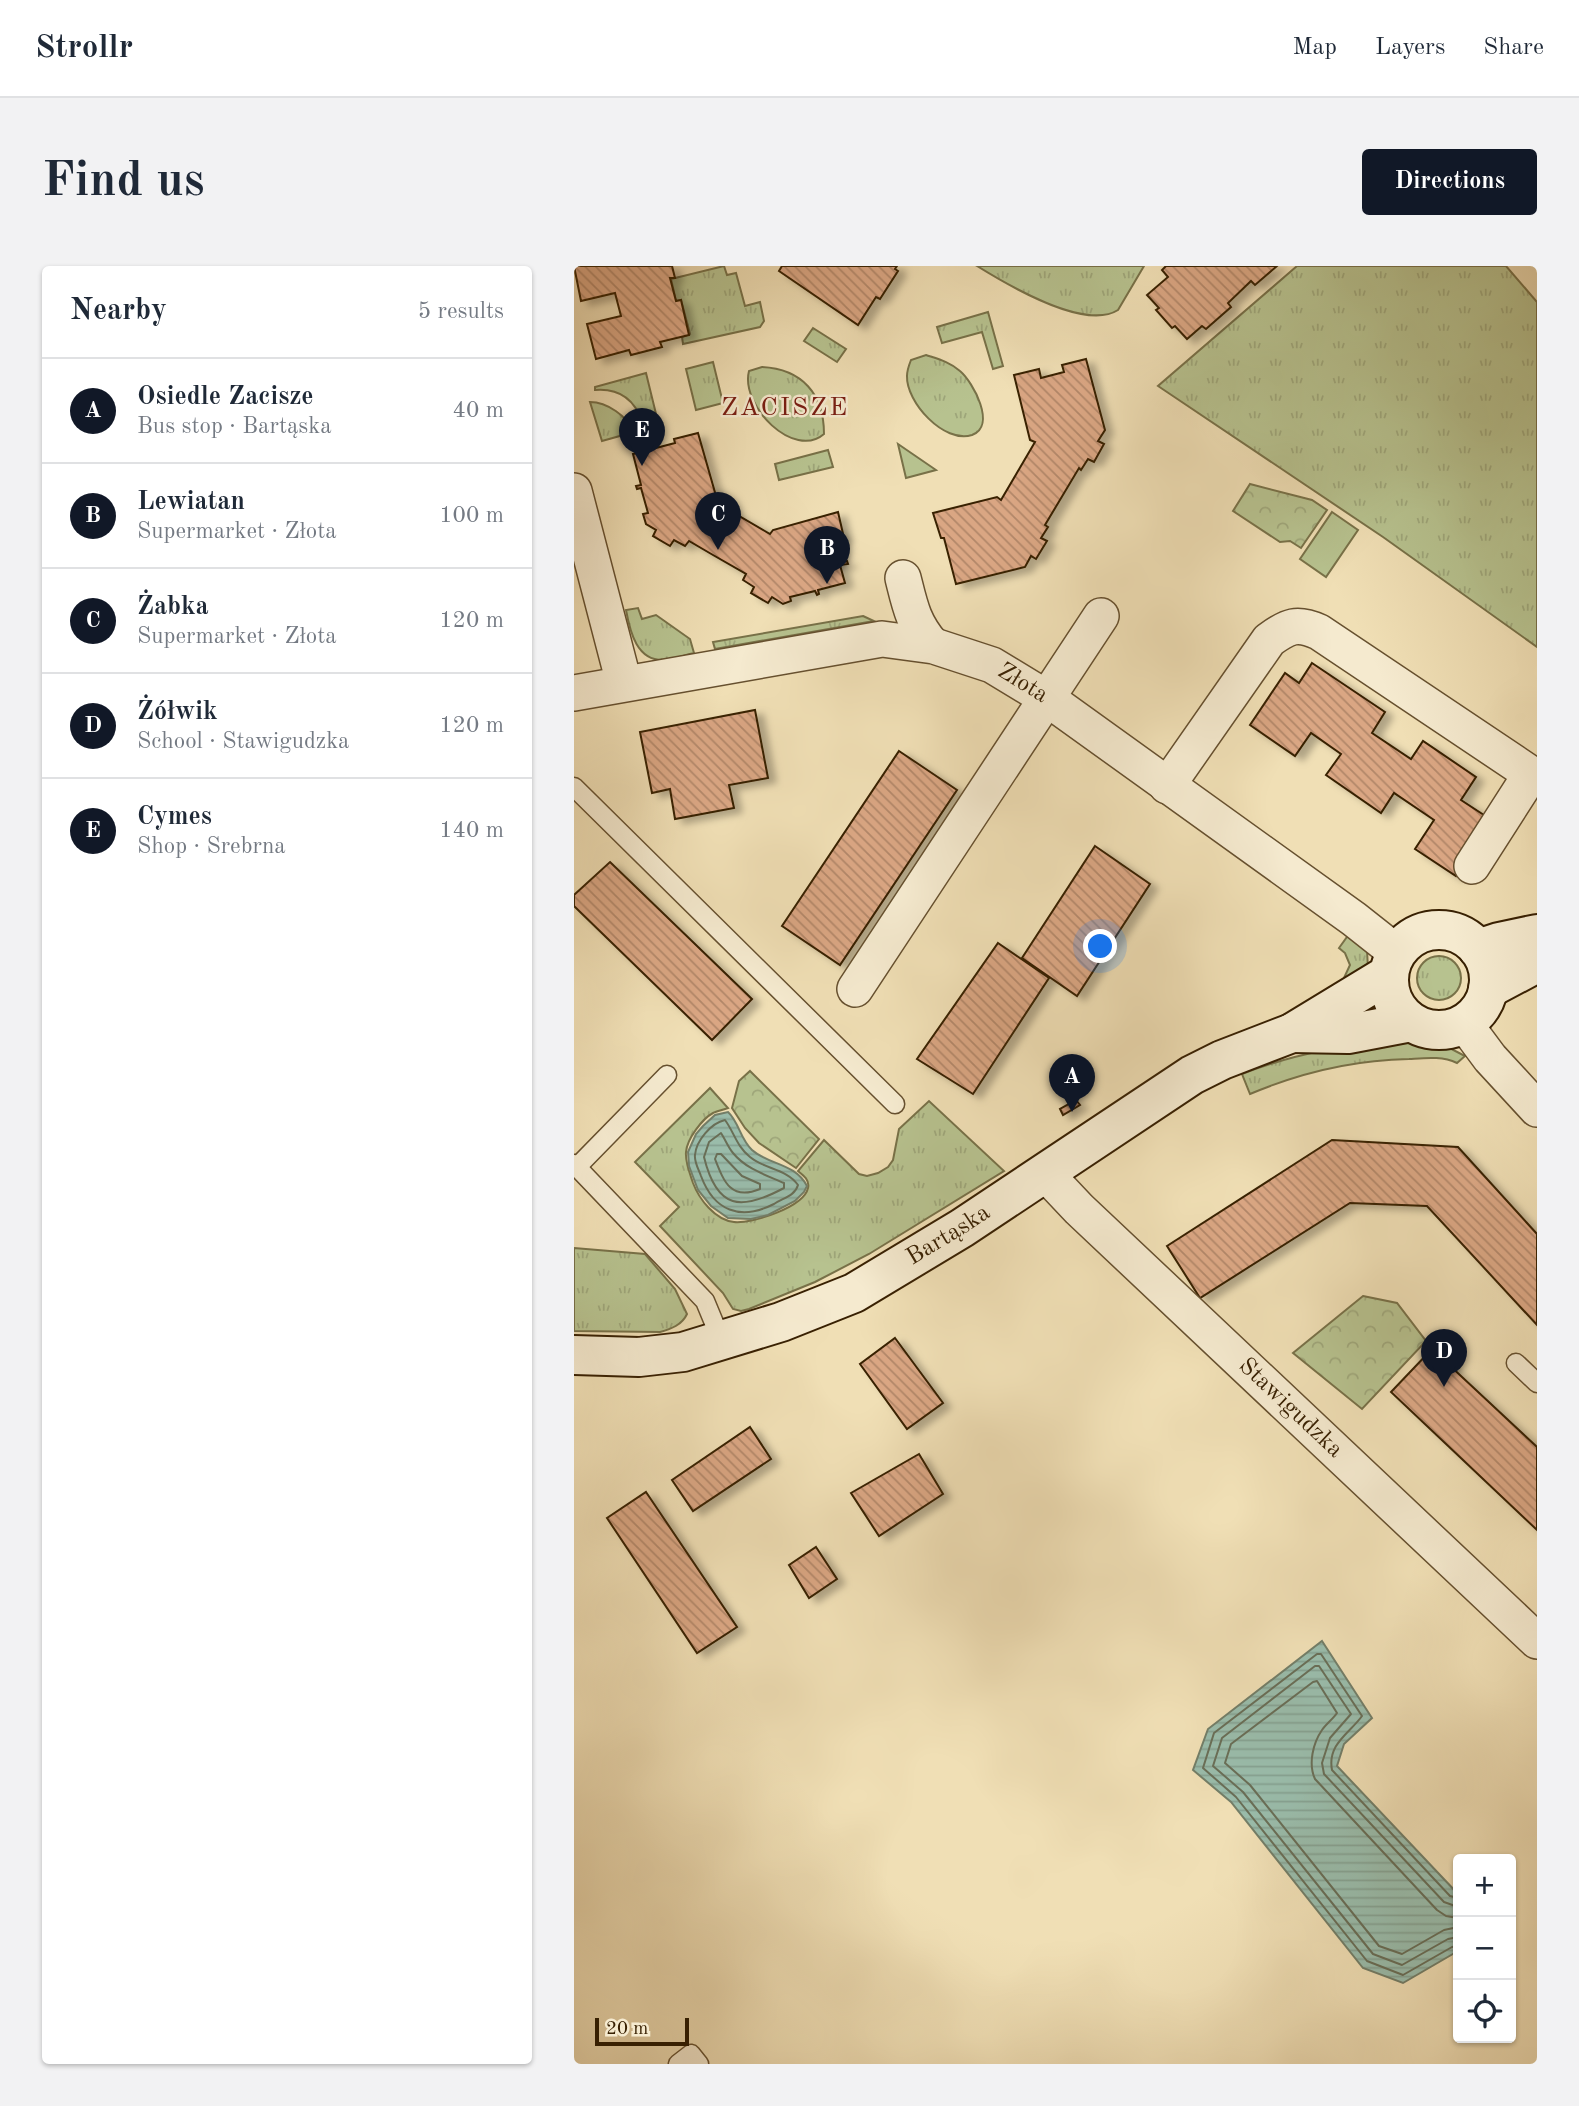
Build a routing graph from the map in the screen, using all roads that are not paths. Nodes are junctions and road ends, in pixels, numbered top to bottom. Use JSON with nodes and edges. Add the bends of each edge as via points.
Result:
{"nodes":[{"id":1,"x":574,"y":491,"type":"edge"},
{"id":2,"x":581,"y":546,"type":"edge"},
{"id":3,"x":903,"y":578,"type":"dead end"},
{"id":4,"x":1101,"y":617,"type":"dead end"},
{"id":5,"x":932,"y":645,"type":"junction"},
{"id":6,"x":624,"y":683,"type":"junction"},
{"id":7,"x":574,"y":693,"type":"edge"},
{"id":8,"x":1048,"y":699,"type":"junction"},
{"id":9,"x":1534,"y":776,"type":"edge"},
{"id":10,"x":1167,"y":786,"type":"junction"},
{"id":11,"x":574,"y":788,"type":"edge"},
{"id":12,"x":1472,"y":866,"type":"dead end"},
{"id":13,"x":1537,"y":934,"type":"edge"},
{"id":14,"x":1478,"y":949,"type":"junction"},
{"id":15,"x":1537,"y":962,"type":"edge"},
{"id":16,"x":1393,"y":963,"type":"junction"},
{"id":17,"x":855,"y":989,"type":"dead end"},
{"id":18,"x":1488,"y":989,"type":"junction"},
{"id":19,"x":1412,"y":1022,"type":"junction"},
{"id":20,"x":1464,"y":1023,"type":"junction"},
{"id":21,"x":1292,"y":1033,"type":"junction"},
{"id":22,"x":667,"y":1075,"type":"dead end"},
{"id":23,"x":895,"y":1104,"type":"dead end"},
{"id":24,"x":1537,"y":1109,"type":"edge"},
{"id":25,"x":575,"y":1165,"type":"edge"},
{"id":26,"x":1045,"y":1173,"type":"junction"},
{"id":27,"x":722,"y":1342,"type":"junction"},
{"id":28,"x":574,"y":1354,"type":"edge"},
{"id":29,"x":1516,"y":1363,"type":"dead end"},
{"id":30,"x":1537,"y":1382,"type":"edge"},
{"id":31,"x":1537,"y":1641,"type":"edge"},
{"id":32,"x":678,"y":2064,"type":"edge"},
{"id":33,"x":699,"y":2064,"type":"edge"}],
"edges":[{"from":1,"to":2,"type":"street"},
{"from":2,"to":6,"type":"street"},
{"from":3,"to":5,"type":"street","via":[[911,614]]},
{"from":4,"to":8,"type":"street"},
{"from":5,"to":6,"type":"street","name":"Złota","via":[[882,639]]},
{"from":5,"to":8,"type":"street","name":"Złota","via":[[992,664]]},
{"from":6,"to":7,"type":"street","name":"Złota"},
{"from":8,"to":10,"type":"street","name":"Złota"},
{"from":8,"to":17,"type":"street"},
{"from":9,"to":10,"type":"street","via":[[1303,625],[1284,629],[1269,640]]},
{"from":9,"to":12,"type":"street"},
{"from":10,"to":16,"type":"street","name":"Złota","via":[[1353,919]]},
{"from":11,"to":23,"type":"lane"},
{"from":13,"to":14,"type":"street"},
{"from":14,"to":16,"type":"street","name":"Bartąska","via":[[1462,936],[1431,930],[1411,938]]},
{"from":14,"to":18,"type":"street","via":[[1487,968]]},
{"from":15,"to":18,"type":"street"},
{"from":16,"to":19,"type":"street","via":[[1390,988],[1394,1001]]},
{"from":16,"to":21,"type":"street","name":"Bartąska"},
{"from":18,"to":20,"type":"street"},
{"from":19,"to":20,"type":"street","name":"Bartąska","via":[[1443,1030]]},
{"from":19,"to":21,"type":"street","name":"Bartąska","via":[[1348,1034]]},
{"from":20,"to":24,"type":"street"},
{"from":21,"to":26,"type":"street","name":"Bartąska","via":[[1192,1075]]},
{"from":22,"to":25,"type":"lane"},
{"from":25,"to":27,"type":"lane","via":[[705,1301]]},
{"from":26,"to":27,"type":"street","name":"Bartąska","via":[[853,1293]]},
{"from":26,"to":31,"type":"street","name":"Stawigudzka"},
{"from":27,"to":28,"type":"street","name":"Bartąska","via":[[639,1357]]},
{"from":29,"to":30,"type":"lane"},
{"from":32,"to":33,"type":"lane","via":[[691,2054]]}]}
